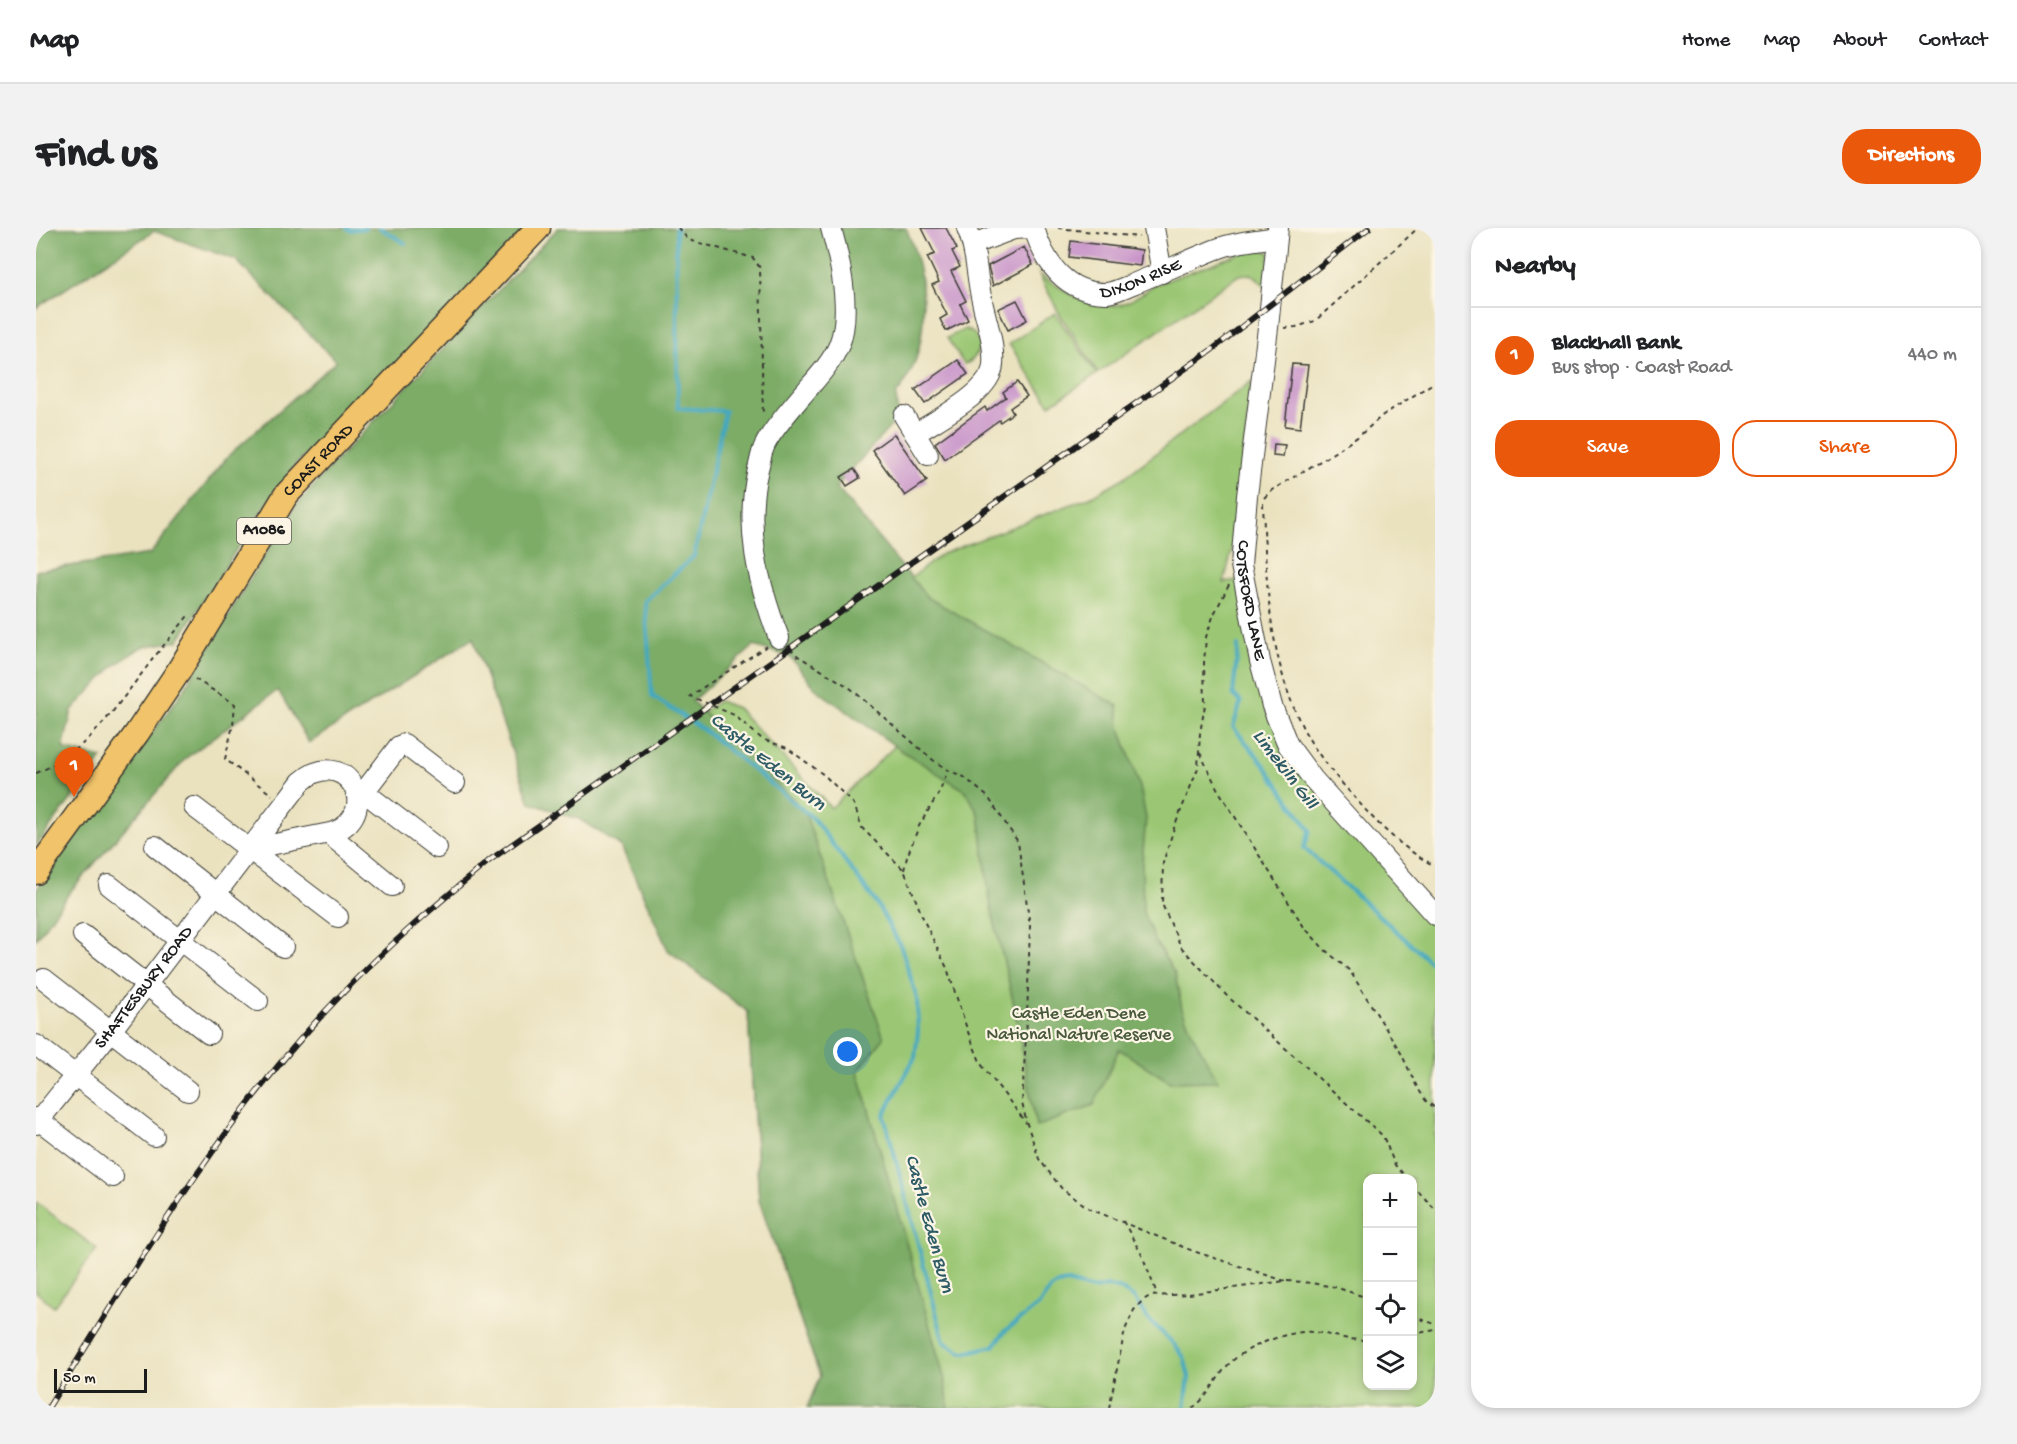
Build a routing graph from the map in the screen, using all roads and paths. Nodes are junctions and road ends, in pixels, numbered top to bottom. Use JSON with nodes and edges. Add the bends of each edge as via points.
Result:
{"nodes":[{"id":1,"x":538,"y":228,"type":"edge"},
{"id":2,"x":678,"y":228,"type":"edge"},
{"id":3,"x":831,"y":228,"type":"edge"},
{"id":4,"x":1032,"y":228,"type":"edge"},
{"id":5,"x":1058,"y":228,"type":"edge"},
{"id":6,"x":1106,"y":228,"type":"edge"},
{"id":7,"x":1418,"y":228,"type":"edge"},
{"id":8,"x":1278,"y":233,"type":"edge"},
{"id":9,"x":1111,"y":234,"type":"junction"},
{"id":10,"x":1155,"y":234,"type":"edge"},
{"id":11,"x":970,"y":236,"type":"edge"},
{"id":12,"x":1162,"y":273,"type":"junction"},
{"id":13,"x":1296,"y":327,"type":"dead end"},
{"id":14,"x":1435,"y":382,"type":"edge"},
{"id":15,"x":904,"y":416,"type":"dead end"},
{"id":16,"x":915,"y":434,"type":"junction"},
{"id":17,"x":764,"y":446,"type":"junction"},
{"id":18,"x":928,"y":455,"type":"dead end"},
{"id":19,"x":1241,"y":565,"type":"junction"},
{"id":20,"x":214,"y":613,"type":"junction"},
{"id":21,"x":779,"y":638,"type":"junction"},
{"id":22,"x":190,"y":676,"type":"dead end"},
{"id":23,"x":1199,"y":751,"type":"junction"},
{"id":24,"x":948,"y":770,"type":"junction"},
{"id":25,"x":36,"y":773,"type":"edge"},
{"id":26,"x":455,"y":783,"type":"dead end"},
{"id":27,"x":360,"y":791,"type":"junction"},
{"id":28,"x":284,"y":804,"type":"junction"},
{"id":29,"x":194,"y":807,"type":"dead end"},
{"id":30,"x":329,"y":834,"type":"junction"},
{"id":31,"x":155,"y":846,"type":"dead end"},
{"id":32,"x":438,"y":848,"type":"dead end"},
{"id":33,"x":250,"y":849,"type":"junction"},
{"id":34,"x":1435,"y":866,"type":"edge"},
{"id":35,"x":904,"y":870,"type":"junction"},
{"id":36,"x":36,"y":872,"type":"edge"},
{"id":37,"x":109,"y":885,"type":"dead end"},
{"id":38,"x":392,"y":886,"type":"dead end"},
{"id":39,"x":215,"y":894,"type":"junction"},
{"id":40,"x":1435,"y":915,"type":"edge"},
{"id":41,"x":338,"y":917,"type":"dead end"},
{"id":42,"x":83,"y":935,"type":"dead end"},
{"id":43,"x":181,"y":939,"type":"junction"},
{"id":44,"x":282,"y":947,"type":"dead end"},
{"id":45,"x":44,"y":980,"type":"dead end"},
{"id":46,"x":145,"y":986,"type":"junction"},
{"id":47,"x":258,"y":1001,"type":"dead end"},
{"id":48,"x":111,"y":1031,"type":"junction"},
{"id":49,"x":209,"y":1034,"type":"dead end"},
{"id":50,"x":36,"y":1045,"type":"edge"},
{"id":51,"x":75,"y":1075,"type":"junction"},
{"id":52,"x":188,"y":1091,"type":"dead end"},
{"id":53,"x":1435,"y":1108,"type":"edge"},
{"id":54,"x":37,"y":1121,"type":"edge"},
{"id":55,"x":1027,"y":1124,"type":"junction"},
{"id":56,"x":154,"y":1136,"type":"dead end"},
{"id":57,"x":1403,"y":1174,"type":"edge"},
{"id":58,"x":113,"y":1178,"type":"dead end"},
{"id":59,"x":1417,"y":1189,"type":"edge"},
{"id":60,"x":1435,"y":1209,"type":"edge"},
{"id":61,"x":1123,"y":1221,"type":"junction"},
{"id":62,"x":1285,"y":1281,"type":"junction"},
{"id":63,"x":1157,"y":1294,"type":"junction"},
{"id":64,"x":1363,"y":1296,"type":"edge"},
{"id":65,"x":1417,"y":1317,"type":"edge"},
{"id":66,"x":1435,"y":1324,"type":"edge"},
{"id":67,"x":1435,"y":1330,"type":"edge"},
{"id":68,"x":1417,"y":1333,"type":"edge"},
{"id":69,"x":1363,"y":1340,"type":"edge"},
{"id":70,"x":1109,"y":1408,"type":"edge"},
{"id":71,"x":1192,"y":1408,"type":"edge"}],
"edges":[{"from":1,"to":20,"type":"main road","name":"COAST ROAD","number":"A1086","via":[[286,495]]},
{"from":2,"to":17,"type":"path","via":[[689,240],[753,258],[760,268]]},
{"from":3,"to":17,"type":"street","via":[[842,279],[845,323],[839,345]]},
{"from":4,"to":11,"type":"street"},
{"from":4,"to":12,"type":"street","name":"DIXON RISE","via":[[1047,261],[1065,280],[1089,291],[1109,293]]},
{"from":5,"to":9,"type":"path"},
{"from":6,"to":9,"type":"path"},
{"from":7,"to":13,"type":"path","via":[[1315,321]]},
{"from":8,"to":12,"type":"street","name":"DIXON RISE","via":[[1216,249]]},
{"from":8,"to":19,"type":"street","name":"COTSFORD LANE"},
{"from":9,"to":10,"type":"path"},
{"from":10,"to":12,"type":"street"},
{"from":11,"to":16,"type":"street","via":[[993,368],[980,390]]},
{"from":14,"to":34,"type":"path","via":[[1263,498],[1266,588],[1274,636],[1286,690],[1305,731],[1332,772],[1370,816]]},
{"from":15,"to":16,"type":"street"},
{"from":16,"to":18,"type":"street"},
{"from":17,"to":21,"type":"street","via":[[753,491],[751,528],[760,576]]},
{"from":19,"to":23,"type":"path","via":[[1225,591],[1206,637]]},
{"from":19,"to":40,"type":"street","name":"COTSFORD LANE","via":[[1260,661],[1272,706],[1288,744],[1312,778]]},
{"from":20,"to":25,"type":"path","via":[[197,611],[187,617],[88,739],[64,760]]},
{"from":20,"to":36,"type":"main road","name":"COAST ROAD","number":"A1086","via":[[137,733]]},
{"from":21,"to":24,"type":"path","via":[[798,656],[849,687]]},
{"from":21,"to":35,"type":"path","via":[[690,696],[734,715],[762,739],[787,748],[824,775],[854,804],[862,828]]},
{"from":22,"to":28,"type":"path","via":[[235,704],[225,759]]},
{"from":23,"to":53,"type":"path","via":[[1217,788],[1304,927],[1350,971],[1401,1053],[1416,1087]]},
{"from":23,"to":57,"type":"path","via":[[1198,768],[1163,863],[1162,904],[1181,947],[1226,995],[1383,1136]]},
{"from":24,"to":35,"type":"path","via":[[919,826]]},
{"from":24,"to":55,"type":"path","via":[[964,777],[988,797],[1018,842],[1030,926],[1022,1103]]},
{"from":26,"to":27,"type":"street","via":[[404,744]]},
{"from":27,"to":28,"type":"street","name":"SHAFTESBURY ROAD","via":[[343,775],[323,770],[308,776]]},
{"from":27,"to":30,"type":"street","via":[[353,819]]},
{"from":27,"to":32,"type":"street","name":"SHAFTESBURY ROAD"},
{"from":28,"to":33,"type":"street","name":"SHAFTESBURY ROAD"},
{"from":29,"to":33,"type":"street"},
{"from":30,"to":33,"type":"street"},
{"from":30,"to":38,"type":"street"},
{"from":31,"to":39,"type":"street"},
{"from":33,"to":39,"type":"street","name":"SHAFTESBURY ROAD"},
{"from":33,"to":41,"type":"street"},
{"from":35,"to":55,"type":"path","via":[[947,968],[981,1064]]},
{"from":37,"to":43,"type":"street"},
{"from":39,"to":43,"type":"street","name":"SHAFTESBURY ROAD"},
{"from":39,"to":44,"type":"street"},
{"from":42,"to":46,"type":"street"},
{"from":43,"to":46,"type":"street","name":"SHAFTESBURY ROAD"},
{"from":43,"to":47,"type":"street"},
{"from":45,"to":48,"type":"street"},
{"from":46,"to":48,"type":"street","name":"SHAFTESBURY ROAD"},
{"from":46,"to":49,"type":"street"},
{"from":48,"to":51,"type":"street","name":"SHAFTESBURY ROAD"},
{"from":48,"to":52,"type":"street"},
{"from":50,"to":51,"type":"street"},
{"from":51,"to":54,"type":"street","name":"SHAFTESBURY ROAD"},
{"from":51,"to":56,"type":"street"},
{"from":54,"to":58,"type":"street"},
{"from":55,"to":61,"type":"path","via":[[1039,1159],[1062,1189],[1090,1209]]},
{"from":59,"to":60,"type":"path"},
{"from":61,"to":62,"type":"path","via":[[1192,1251]]},
{"from":61,"to":63,"type":"path"},
{"from":62,"to":63,"type":"path","via":[[1189,1294]]},
{"from":62,"to":64,"type":"path","via":[[1335,1287]]},
{"from":63,"to":70,"type":"path","via":[[1143,1300],[1134,1310],[1125,1330]]},
{"from":65,"to":66,"type":"path"},
{"from":67,"to":68,"type":"path"},
{"from":69,"to":71,"type":"path","via":[[1311,1332],[1264,1343],[1231,1363],[1206,1398]]}]}
